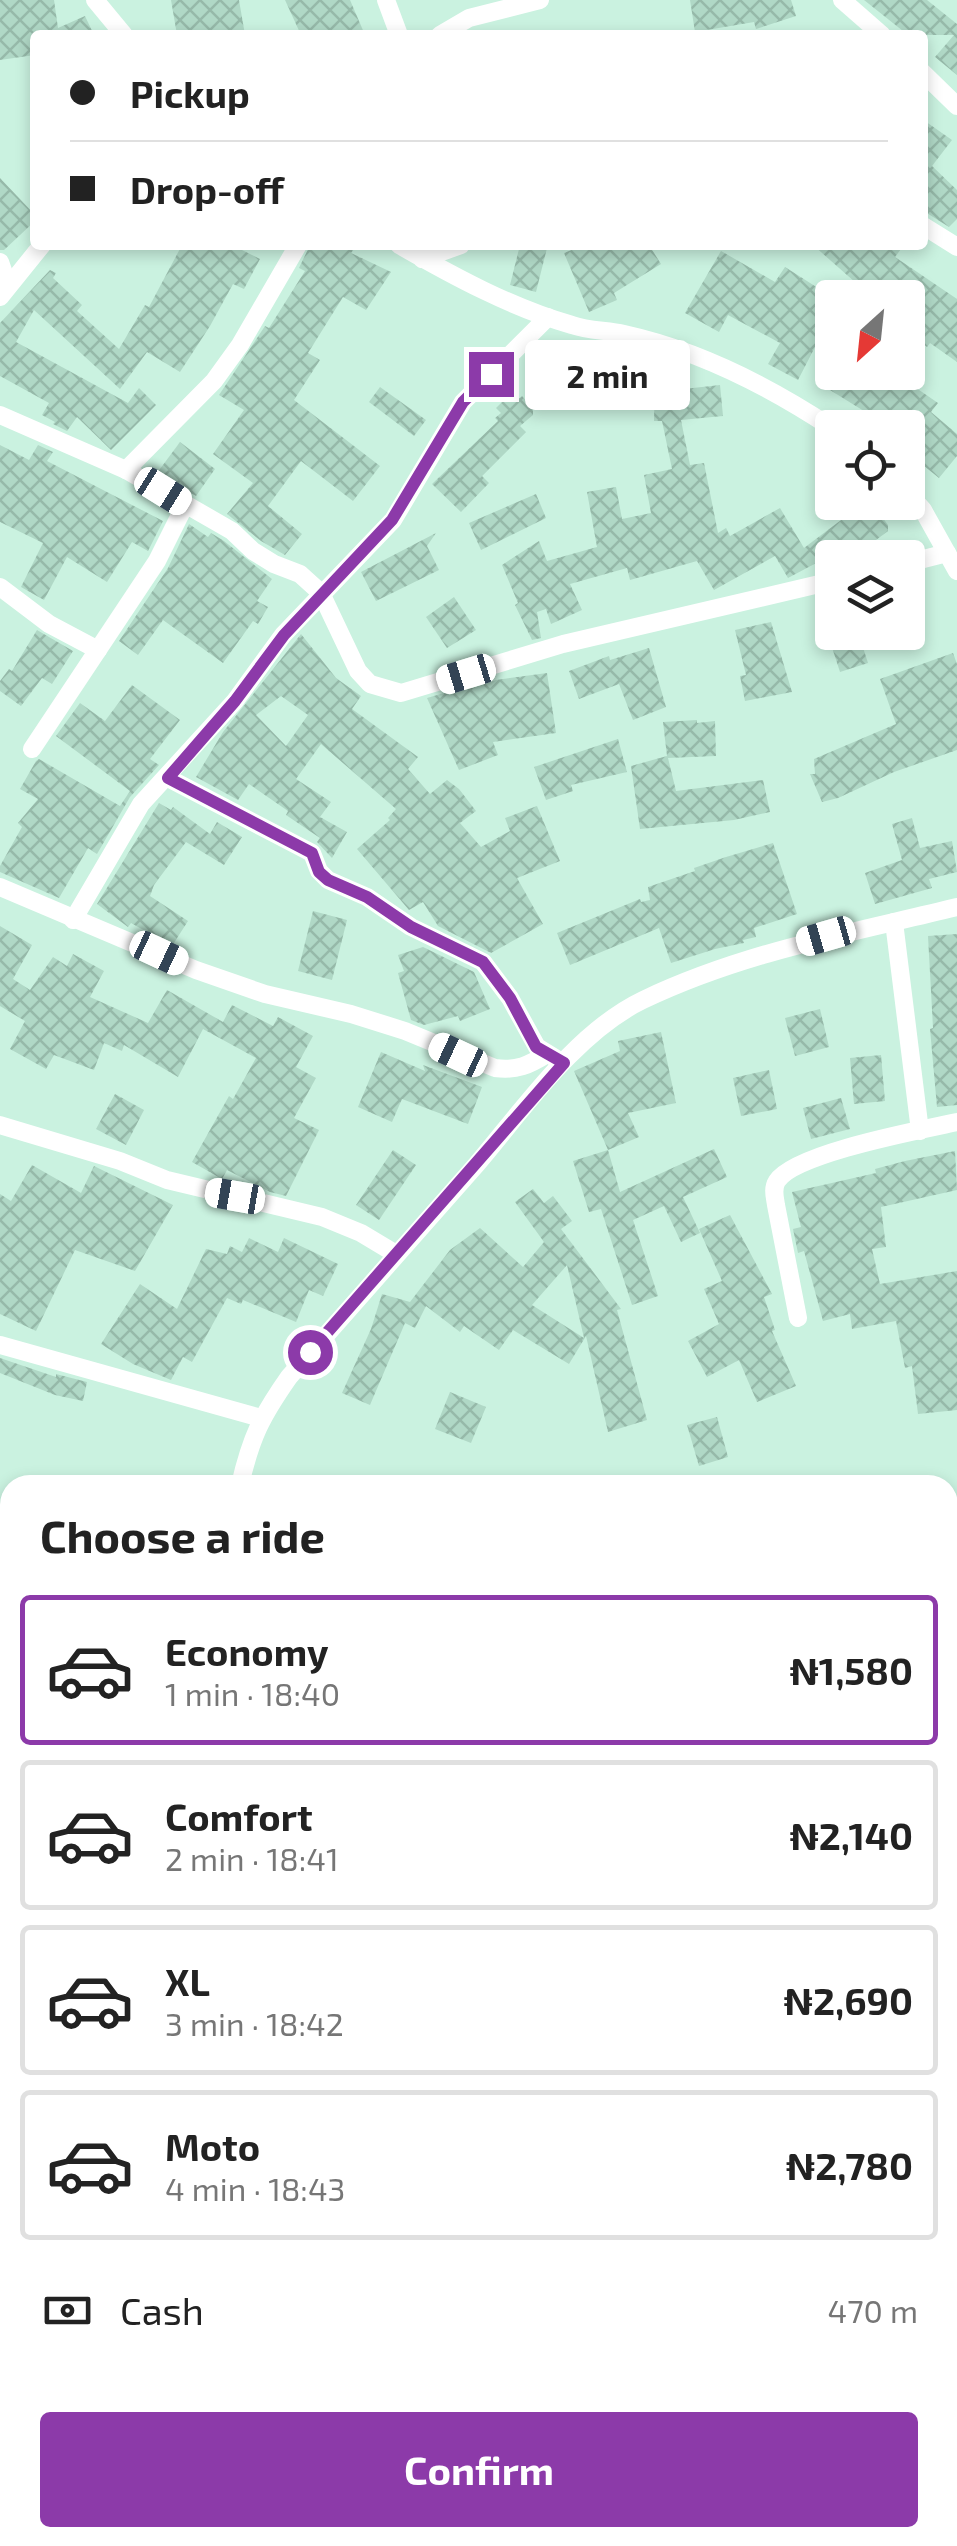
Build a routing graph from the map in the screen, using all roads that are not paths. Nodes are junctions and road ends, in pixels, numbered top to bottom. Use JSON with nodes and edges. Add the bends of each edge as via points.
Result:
{"nodes":[{"id":1,"x":95,"y":0,"type":"edge"},
{"id":2,"x":386,"y":0,"type":"edge"},
{"id":3,"x":540,"y":0,"type":"edge"},
{"id":4,"x":842,"y":0,"type":"edge"},
{"id":5,"x":120,"y":30,"type":"edge"},
{"id":6,"x":396,"y":30,"type":"edge"},
{"id":7,"x":449,"y":30,"type":"edge"},
{"id":8,"x":876,"y":30,"type":"edge"},
{"id":9,"x":928,"y":78,"type":"edge"},
{"id":10,"x":957,"y":106,"type":"edge"},
{"id":11,"x":928,"y":229,"type":"edge"},
{"id":12,"x":957,"y":246,"type":"edge"},
{"id":13,"x":38,"y":250,"type":"edge"},
{"id":14,"x":295,"y":250,"type":"edge"},
{"id":15,"x":408,"y":250,"type":"edge"},
{"id":16,"x":446,"y":250,"type":"edge"},
{"id":17,"x":422,"y":258,"type":"junction"},
{"id":18,"x":0,"y":262,"type":"edge"},
{"id":19,"x":4,"y":291,"type":"edge"},
{"id":20,"x":548,"y":317,"type":"junction"},
{"id":21,"x":0,"y":415,"type":"edge"},
{"id":22,"x":815,"y":417,"type":"edge"},
{"id":23,"x":126,"y":470,"type":"junction"},
{"id":24,"x":185,"y":505,"type":"junction"},
{"id":25,"x":925,"y":515,"type":"edge"},
{"id":26,"x":947,"y":553,"type":"junction"},
{"id":27,"x":925,"y":559,"type":"edge"},
{"id":28,"x":957,"y":571,"type":"edge"},
{"id":29,"x":815,"y":585,"type":"edge"},
{"id":30,"x":0,"y":587,"type":"edge"},
{"id":31,"x":321,"y":593,"type":"junction"},
{"id":32,"x":98,"y":650,"type":"junction"},
{"id":33,"x":32,"y":749,"type":"dead end"},
{"id":34,"x":168,"y":778,"type":"junction"},
{"id":35,"x":0,"y":887,"type":"edge"},
{"id":36,"x":957,"y":907,"type":"edge"},
{"id":37,"x":72,"y":920,"type":"junction"},
{"id":38,"x":894,"y":922,"type":"junction"},
{"id":39,"x":546,"y":1054,"type":"junction"},
{"id":40,"x":564,"y":1063,"type":"junction"},
{"id":41,"x":957,"y":1122,"type":"edge"},
{"id":42,"x":0,"y":1125,"type":"edge"},
{"id":43,"x":920,"y":1130,"type":"junction"},
{"id":44,"x":396,"y":1254,"type":"junction"},
{"id":45,"x":798,"y":1318,"type":"dead end"},
{"id":46,"x":0,"y":1345,"type":"edge"},
{"id":47,"x":261,"y":1418,"type":"junction"},
{"id":48,"x":242,"y":1475,"type":"edge"},
{"id":49,"x":0,"y":1728,"type":"edge"},
{"id":50,"x":0,"y":1771,"type":"edge"}],
"edges":[{"from":1,"to":5,"type":"street"},
{"from":2,"to":6,"type":"street"},
{"from":3,"to":7,"type":"street","via":[[469,18]]},
{"from":4,"to":8,"type":"street"},
{"from":9,"to":10,"type":"street"},
{"from":11,"to":12,"type":"street"},
{"from":13,"to":19,"type":"street"},
{"from":14,"to":23,"type":"street","via":[[214,380]]},
{"from":15,"to":17,"type":"street"},
{"from":16,"to":17,"type":"street"},
{"from":17,"to":20,"type":"street"},
{"from":18,"to":19,"type":"street"},
{"from":20,"to":22,"type":"street","via":[[684,353],[782,395]]},
{"from":20,"to":31,"type":"street","via":[[463,402],[392,520]]},
{"from":21,"to":23,"type":"street"},
{"from":23,"to":24,"type":"street"},
{"from":24,"to":31,"type":"street"},
{"from":24,"to":32,"type":"street"},
{"from":25,"to":26,"type":"street"},
{"from":26,"to":27,"type":"street"},
{"from":26,"to":28,"type":"street"},
{"from":29,"to":31,"type":"street","via":[[563,644],[402,694],[370,684],[358,670]]},
{"from":30,"to":32,"type":"street","via":[[48,624]]},
{"from":31,"to":34,"type":"street"},
{"from":32,"to":33,"type":"street"},
{"from":34,"to":37,"type":"street","via":[[141,804]]},
{"from":34,"to":39,"type":"street","via":[[312,853],[328,880],[483,962]]},
{"from":35,"to":37,"type":"street"},
{"from":36,"to":38,"type":"street"},
{"from":37,"to":39,"type":"street","via":[[196,970],[405,1031],[496,1068],[527,1066]]},
{"from":38,"to":40,"type":"street","via":[[772,951],[642,1000]]},
{"from":38,"to":43,"type":"street"},
{"from":39,"to":40,"type":"street"},
{"from":40,"to":44,"type":"street"},
{"from":41,"to":43,"type":"street"},
{"from":42,"to":44,"type":"street","via":[[168,1180],[322,1218]]},
{"from":43,"to":45,"type":"street","via":[[803,1161],[778,1179],[776,1205]]},
{"from":44,"to":47,"type":"street"},
{"from":46,"to":47,"type":"street"},
{"from":47,"to":48,"type":"street"},
{"from":49,"to":50,"type":"street"}]}
